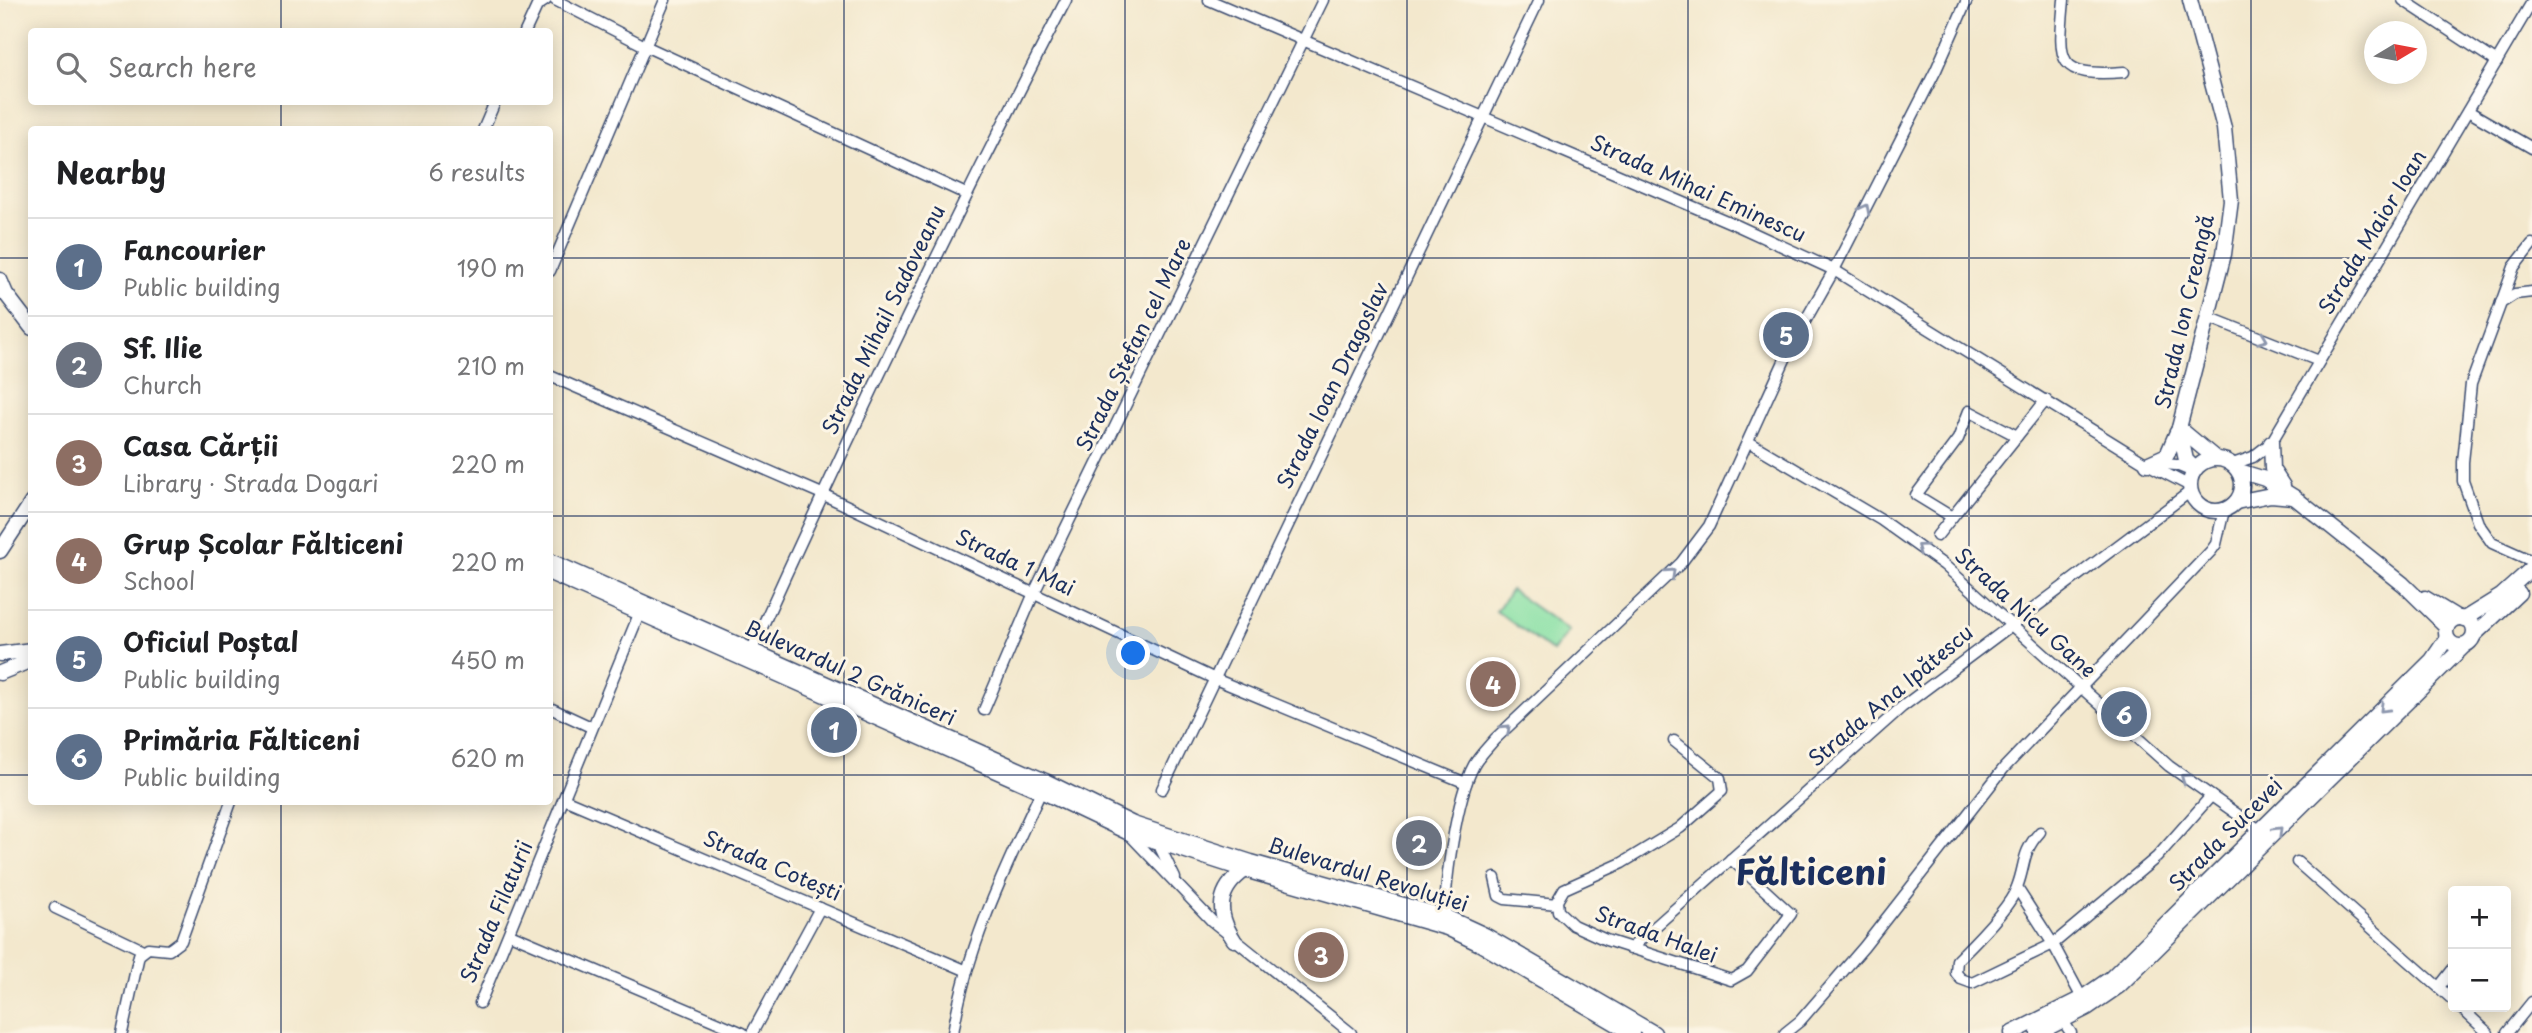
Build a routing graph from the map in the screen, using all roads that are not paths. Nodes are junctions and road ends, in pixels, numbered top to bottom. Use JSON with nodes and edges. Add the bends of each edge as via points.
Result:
{"nodes":[{"id":1,"x":547,"y":0,"type":"edge"},
{"id":2,"x":555,"y":0,"type":"edge"},
{"id":3,"x":665,"y":0,"type":"edge"},
{"id":4,"x":1066,"y":0,"type":"edge"},
{"id":5,"x":1209,"y":0,"type":"edge"},
{"id":6,"x":1324,"y":0,"type":"edge"},
{"id":7,"x":1539,"y":0,"type":"edge"},
{"id":8,"x":1967,"y":0,"type":"edge"},
{"id":9,"x":2064,"y":0,"type":"edge"},
{"id":10,"x":2190,"y":0,"type":"edge"},
{"id":11,"x":2403,"y":0,"type":"edge"},
{"id":12,"x":2532,"y":2,"type":"edge"},
{"id":13,"x":527,"y":28,"type":"edge"},
{"id":14,"x":1305,"y":40,"type":"junction"},
{"id":15,"x":645,"y":46,"type":"junction"},
{"id":16,"x":2497,"y":62,"type":"junction"},
{"id":17,"x":2124,"y":72,"type":"dead end"},
{"id":18,"x":494,"y":105,"type":"edge"},
{"id":19,"x":2468,"y":111,"type":"junction"},
{"id":20,"x":1485,"y":118,"type":"junction"},
{"id":21,"x":485,"y":126,"type":"edge"},
{"id":22,"x":2532,"y":148,"type":"edge"},
{"id":23,"x":965,"y":194,"type":"junction"},
{"id":24,"x":2532,"y":244,"type":"edge"},
{"id":25,"x":553,"y":264,"type":"edge"},
{"id":26,"x":1834,"y":270,"type":"junction"},
{"id":27,"x":0,"y":280,"type":"edge"},
{"id":28,"x":2532,"y":292,"type":"edge"},
{"id":29,"x":2501,"y":303,"type":"junction"},
{"id":30,"x":2208,"y":317,"type":"junction"},
{"id":31,"x":28,"y":323,"type":"edge"},
{"id":32,"x":2319,"y":361,"type":"junction"},
{"id":33,"x":553,"y":377,"type":"edge"},
{"id":34,"x":2046,"y":400,"type":"junction"},
{"id":35,"x":2179,"y":428,"type":"junction"},
{"id":36,"x":2017,"y":436,"type":"junction"},
{"id":37,"x":1749,"y":442,"type":"junction"},
{"id":38,"x":2271,"y":443,"type":"junction"},
{"id":39,"x":2215,"y":458,"type":"junction"},
{"id":40,"x":2147,"y":464,"type":"junction"},
{"id":41,"x":2236,"y":468,"type":"junction"},
{"id":42,"x":2192,"y":479,"type":"junction"},
{"id":43,"x":821,"y":494,"type":"junction"},
{"id":44,"x":2294,"y":497,"type":"junction"},
{"id":45,"x":2230,"y":506,"type":"junction"},
{"id":46,"x":28,"y":508,"type":"edge"},
{"id":47,"x":1952,"y":517,"type":"junction"},
{"id":48,"x":1937,"y":536,"type":"dead end"},
{"id":49,"x":0,"y":551,"type":"edge"},
{"id":50,"x":2532,"y":561,"type":"edge"},
{"id":51,"x":553,"y":563,"type":"edge"},
{"id":52,"x":2532,"y":568,"type":"edge"},
{"id":53,"x":553,"y":574,"type":"edge"},
{"id":54,"x":2532,"y":581,"type":"edge"},
{"id":55,"x":1034,"y":593,"type":"junction"},
{"id":56,"x":641,"y":608,"type":"junction"},
{"id":57,"x":2010,"y":624,"type":"junction"},
{"id":58,"x":2454,"y":625,"type":"junction"},
{"id":59,"x":2469,"y":641,"type":"junction"},
{"id":60,"x":28,"y":650,"type":"edge"},
{"id":61,"x":0,"y":654,"type":"edge"},
{"id":62,"x":748,"y":657,"type":"junction"},
{"id":63,"x":28,"y":662,"type":"edge"},
{"id":64,"x":0,"y":673,"type":"edge"},
{"id":65,"x":1215,"y":679,"type":"junction"},
{"id":66,"x":2081,"y":689,"type":"junction"},
{"id":67,"x":553,"y":709,"type":"edge"},
{"id":68,"x":984,"y":710,"type":"dead end"},
{"id":69,"x":591,"y":727,"type":"junction"},
{"id":70,"x":1674,"y":741,"type":"dead end"},
{"id":71,"x":1466,"y":783,"type":"junction"},
{"id":72,"x":1043,"y":786,"type":"junction"},
{"id":73,"x":2311,"y":788,"type":"junction"},
{"id":74,"x":1162,"y":789,"type":"dead end"},
{"id":75,"x":2211,"y":796,"type":"junction"},
{"id":76,"x":564,"y":799,"type":"junction"},
{"id":77,"x":230,"y":805,"type":"edge"},
{"id":78,"x":1130,"y":828,"type":"junction"},
{"id":79,"x":1150,"y":830,"type":"junction"},
{"id":80,"x":2261,"y":831,"type":"junction"},
{"id":81,"x":2040,"y":832,"type":"dead end"},
{"id":82,"x":1158,"y":843,"type":"junction"},
{"id":83,"x":1731,"y":859,"type":"junction"},
{"id":84,"x":2297,"y":862,"type":"dead end"},
{"id":85,"x":1245,"y":870,"type":"junction"},
{"id":86,"x":1495,"y":878,"type":"dead end"},
{"id":87,"x":1179,"y":887,"type":"junction"},
{"id":88,"x":2017,"y":888,"type":"junction"},
{"id":89,"x":1557,"y":904,"type":"junction"},
{"id":90,"x":55,"y":908,"type":"dead end"},
{"id":91,"x":820,"y":908,"type":"junction"},
{"id":92,"x":1446,"y":922,"type":"junction"},
{"id":93,"x":510,"y":934,"type":"junction"},
{"id":94,"x":1234,"y":940,"type":"junction"},
{"id":95,"x":2053,"y":944,"type":"junction"},
{"id":96,"x":1630,"y":949,"type":"junction"},
{"id":97,"x":143,"y":950,"type":"junction"},
{"id":98,"x":965,"y":970,"type":"junction"},
{"id":99,"x":2448,"y":975,"type":"edge"},
{"id":100,"x":2439,"y":987,"type":"junction"},
{"id":101,"x":2448,"y":995,"type":"edge"},
{"id":102,"x":2082,"y":999,"type":"junction"},
{"id":103,"x":2532,"y":1002,"type":"edge"},
{"id":104,"x":480,"y":1003,"type":"dead end"},
{"id":105,"x":2465,"y":1012,"type":"edge"},
{"id":106,"x":1800,"y":1021,"type":"junction"},
{"id":107,"x":2067,"y":1027,"type":"edge"},
{"id":108,"x":122,"y":1033,"type":"edge"},
{"id":109,"x":743,"y":1033,"type":"edge"},
{"id":110,"x":752,"y":1033,"type":"edge"},
{"id":111,"x":953,"y":1033,"type":"edge"},
{"id":112,"x":1351,"y":1033,"type":"edge"},
{"id":113,"x":1632,"y":1033,"type":"edge"},
{"id":114,"x":1654,"y":1033,"type":"edge"},
{"id":115,"x":1785,"y":1033,"type":"edge"},
{"id":116,"x":1795,"y":1033,"type":"edge"},
{"id":117,"x":2012,"y":1033,"type":"edge"},
{"id":118,"x":2038,"y":1033,"type":"edge"},
{"id":119,"x":2488,"y":1033,"type":"edge"},
{"id":120,"x":2507,"y":1033,"type":"edge"}],
"edges":[{"from":1,"to":13,"type":"street","via":[[537,6]]},
{"from":2,"to":15,"type":"street"},
{"from":3,"to":15,"type":"street"},
{"from":4,"to":23,"type":"street","name":"Strada Mihail Sadoveanu"},
{"from":5,"to":14,"type":"street","name":"Strada Mihai Eminescu"},
{"from":6,"to":14,"type":"street","name":"Strada Ștefan cel Mare"},
{"from":7,"to":20,"type":"street","name":"Strada Ioan Dragoslav"},
{"from":26,"to":8,"type":"street","one_way":true},
{"from":9,"to":17,"type":"street","via":[[2063,51],[2068,65],[2083,74]]},
{"from":10,"to":30,"type":"main road","name":"Strada Ion Creangă","via":[[2230,159],[2229,230]]},
{"from":11,"to":16,"type":"street"},
{"from":12,"to":16,"type":"street","name":"Strada Maior Ioan"},
{"from":14,"to":20,"type":"street","name":"Strada Mihai Eminescu"},
{"from":14,"to":55,"type":"street","name":"Strada Ștefan cel Mare"},
{"from":15,"to":23,"type":"street"},
{"from":15,"to":25,"type":"street"},
{"from":16,"to":19,"type":"street","name":"Strada Maior Ioan"},
{"from":18,"to":21,"type":"street"},
{"from":19,"to":22,"type":"street"},
{"from":19,"to":32,"type":"street","name":"Strada Maior Ioan"},
{"from":20,"to":26,"type":"street","name":"Strada Mihai Eminescu"},
{"from":20,"to":65,"type":"street","name":"Strada Ioan Dragoslav"},
{"from":23,"to":43,"type":"street","name":"Strada Mihail Sadoveanu"},
{"from":24,"to":29,"type":"street","via":[[2514,267]]},
{"from":26,"to":34,"type":"street","name":"Strada Mihai Eminescu"},
{"from":26,"to":37,"type":"street","via":[[1791,346]]},
{"from":27,"to":31,"type":"main road"},
{"from":28,"to":29,"type":"street","via":[[2515,294]]},
{"from":29,"to":50,"type":"street","via":[[2471,384],[2463,481],[2492,543]]},
{"from":30,"to":32,"type":"street","one_way":true},
{"from":30,"to":35,"type":"main road","name":"Strada Ion Creangă"},
{"from":32,"to":38,"type":"street","name":"Strada Maior Ioan"},
{"from":33,"to":43,"type":"street","name":"Strada 1 Mai"},
{"from":34,"to":36,"type":"street"},
{"from":34,"to":40,"type":"street","name":"Strada Mihai Eminescu"},
{"from":35,"to":39,"type":"main road","name":"Strada Ion Creangă"},
{"from":35,"to":40,"type":"main road","via":[[2167,455]]},
{"from":35,"to":42,"type":"main road","name":"Strada Ion Creangă"},
{"from":36,"to":47,"type":"street"},
{"from":36,"to":47,"type":"street","via":[[1969,411],[1958,439],[1916,495]]},
{"from":57,"to":37,"type":"street","name":"Strada Nicu Gane","one_way":true,"via":[[1907,538]]},
{"from":71,"to":37,"type":"street","one_way":true,"via":[[1475,762],[1495,739],[1681,563],[1709,526]]},
{"from":38,"to":41,"type":"street","name":"Strada Maior Ioan"},
{"from":38,"to":44,"type":"main road","via":[[2274,477]]},
{"from":39,"to":41,"type":"main road"},
{"from":39,"to":42,"type":"main road"},
{"from":40,"to":42,"type":"street","name":"Strada Mihai Eminescu","via":[[2176,465]]},
{"from":41,"to":44,"type":"main road"},
{"from":41,"to":45,"type":"main road","via":[[2242,488]]},
{"from":42,"to":45,"type":"main road","via":[[2203,508]]},
{"from":42,"to":57,"type":"street","name":"Strada Ana Ipătescu"},
{"from":43,"to":55,"type":"street","name":"Strada 1 Mai"},
{"from":43,"to":62,"type":"street","name":"Strada Mihail Sadoveanu"},
{"from":44,"to":45,"type":"main road","via":[[2271,495]]},
{"from":44,"to":58,"type":"main road"},
{"from":45,"to":66,"type":"street","via":[[2211,551]]},
{"from":46,"to":49,"type":"main road"},
{"from":47,"to":48,"type":"street"},
{"from":51,"to":56,"type":"main road","name":"Bulevardul 2 Grăniceri"},
{"from":52,"to":58,"type":"main road","name":"Strada Sucevei","via":[[2501,596]]},
{"from":53,"to":56,"type":"main road","name":"Bulevardul 2 Grăniceri"},
{"from":54,"to":59,"type":"main road","name":"Strada Sucevei"},
{"from":55,"to":65,"type":"street","name":"Strada 1 Mai"},
{"from":55,"to":68,"type":"street","name":"Strada Ștefan cel Mare"},
{"from":56,"to":62,"type":"main road","name":"Bulevardul 2 Grăniceri"},
{"from":56,"to":69,"type":"street","name":"Strada Filaturii"},
{"from":57,"to":66,"type":"street","name":"Strada Nicu Gane"},
{"from":57,"to":83,"type":"street","name":"Strada Ana Ipătescu","via":[[1902,707]]},
{"from":58,"to":59,"type":"main road","via":[[2472,625]]},
{"from":58,"to":59,"type":"main road","via":[[2454,645]]},
{"from":58,"to":73,"type":"main road","name":"Strada Sucevei","one_way":true,"via":[[2432,660]]},
{"from":59,"to":73,"type":"main road","name":"Strada Sucevei"},
{"from":60,"to":61,"type":"main road"},
{"from":62,"to":72,"type":"main road","name":"Bulevardul 2 Grăniceri"},
{"from":63,"to":64,"type":"main road"},
{"from":65,"to":71,"type":"street","name":"Strada 1 Mai"},
{"from":65,"to":74,"type":"street","name":"Strada Ioan Dragoslav"},
{"from":75,"to":66,"type":"street","name":"Strada Nicu Gane","one_way":true,"via":[[2169,766]]},
{"from":66,"to":106,"type":"street","via":[[2004,768]]},
{"from":67,"to":69,"type":"street"},
{"from":69,"to":76,"type":"street","name":"Strada Filaturii"},
{"from":70,"to":89,"type":"street","name":"Strada Halei","via":[[1720,778],[1722,792],[1680,828],[1622,863],[1564,889]]},
{"from":71,"to":92,"type":"street","via":[[1445,890]]},
{"from":72,"to":78,"type":"main road","name":"Bulevardul 2 Grăniceri"},
{"from":72,"to":98,"type":"street"},
{"from":73,"to":80,"type":"main road","name":"Strada Sucevei"},
{"from":107,"to":73,"type":"main road","name":"Strada Sucevei","one_way":true,"via":[[2119,986]]},
{"from":75,"to":80,"type":"street","name":"Strada Nicu Gane"},
{"from":75,"to":95,"type":"street","via":[[2157,857]]},
{"from":76,"to":91,"type":"street","name":"Strada Cotești"},
{"from":76,"to":93,"type":"street","name":"Strada Filaturii"},
{"from":77,"to":97,"type":"street","via":[[181,941],[169,950]]},
{"from":78,"to":79,"type":"main road","name":"Bulevardul Revoluției"},
{"from":78,"to":82,"type":"main road","name":"Bulevardul Revoluției"},
{"from":78,"to":87,"type":"street"},
{"from":79,"to":82,"type":"street"},
{"from":79,"to":92,"type":"main road","name":"Bulevardul Revoluției"},
{"from":80,"to":102,"type":"main road","name":"Strada Sucevei","via":[[2112,978]]},
{"from":81,"to":88,"type":"street","via":[[2022,857]]},
{"from":82,"to":85,"type":"main road","name":"Bulevardul Revoluției"},
{"from":82,"to":87,"type":"street"},
{"from":83,"to":96,"type":"street","name":"Strada Ana Ipătescu"},
{"from":83,"to":96,"type":"street","name":"Strada Halei","via":[[1791,914],[1747,971],[1731,980]]},
{"from":84,"to":100,"type":"street"},
{"from":85,"to":92,"type":"main road","name":"Bulevardul Revoluției"},
{"from":85,"to":94,"type":"main road","via":[[1221,897],[1222,916]]},
{"from":86,"to":89,"type":"street","via":[[1499,896],[1505,899]]},
{"from":87,"to":94,"type":"street"},
{"from":88,"to":95,"type":"street"},
{"from":88,"to":95,"type":"street","via":[[1957,960],[1958,976],[1972,983]]},
{"from":89,"to":96,"type":"street","name":"Strada Halei","via":[[1562,918],[1573,925]]},
{"from":90,"to":97,"type":"street"},
{"from":91,"to":98,"type":"street","name":"Strada Cotești"},
{"from":91,"to":110,"type":"street"},
{"from":92,"to":113,"type":"main road","name":"Bulevardul Revoluției"},
{"from":92,"to":114,"type":"main road","name":"Bulevardul Revoluției","via":[[1485,935]]},
{"from":93,"to":104,"type":"street","name":"Strada Filaturii"},
{"from":93,"to":109,"type":"street"},
{"from":94,"to":112,"type":"street"},
{"from":95,"to":102,"type":"street"},
{"from":97,"to":108,"type":"street"},
{"from":98,"to":111,"type":"street"},
{"from":99,"to":100,"type":"street"},
{"from":100,"to":101,"type":"street"},
{"from":102,"to":117,"type":"main road","name":"Strada Sucevei"},
{"from":103,"to":120,"type":"street"},
{"from":105,"to":119,"type":"street"},
{"from":106,"to":115,"type":"street"},
{"from":106,"to":116,"type":"street"},
{"from":107,"to":118,"type":"main road","name":"Strada Sucevei"}]}
